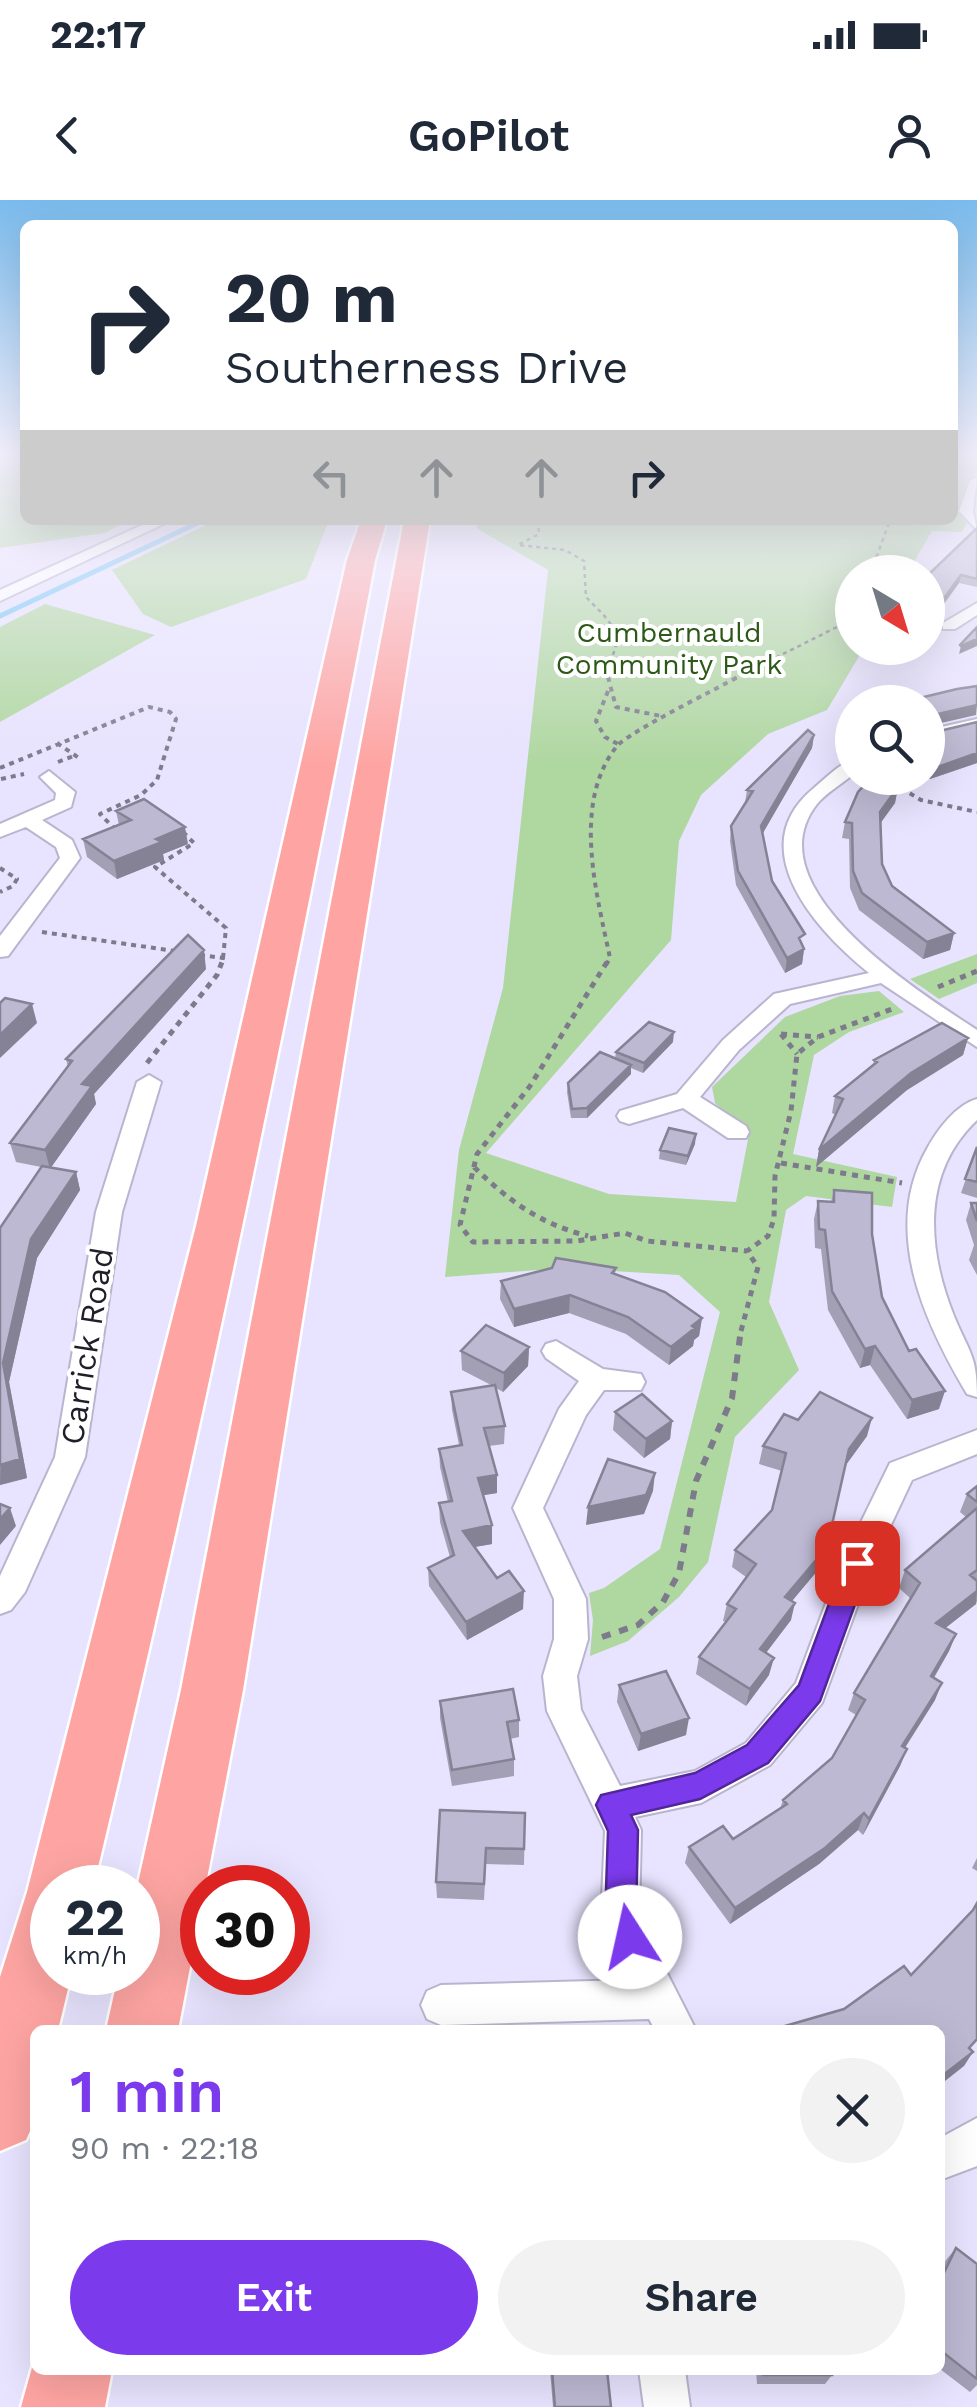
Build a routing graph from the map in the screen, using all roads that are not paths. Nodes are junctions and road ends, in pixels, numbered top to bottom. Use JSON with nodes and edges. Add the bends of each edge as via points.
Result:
{"nodes":[{"id":1,"x":80,"y":559,"type":"edge"},
{"id":2,"x":362,"y":559,"type":"edge"},
{"id":3,"x":410,"y":559,"type":"edge"},
{"id":4,"x":0,"y":596,"type":"edge"},
{"id":5,"x":977,"y":609,"type":"edge"},
{"id":6,"x":949,"y":626,"type":"dead end"},
{"id":7,"x":977,"y":724,"type":"edge"},
{"id":8,"x":945,"y":731,"type":"edge"},
{"id":9,"x":48,"y":777,"type":"dead end"},
{"id":10,"x":835,"y":778,"type":"edge"},
{"id":11,"x":31,"y":820,"type":"junction"},
{"id":12,"x":0,"y":831,"type":"edge"},
{"id":13,"x":4,"y":940,"type":"edge"},
{"id":14,"x":885,"y":976,"type":"junction"},
{"id":15,"x":977,"y":1040,"type":"edge"},
{"id":16,"x":149,"y":1082,"type":"road end"},
{"id":17,"x":686,"y":1100,"type":"junction"},
{"id":18,"x":977,"y":1107,"type":"edge"},
{"id":19,"x":629,"y":1116,"type":"dead end"},
{"id":20,"x":737,"y":1132,"type":"dead end"},
{"id":21,"x":556,"y":1351,"type":"dead end"},
{"id":22,"x":977,"y":1386,"type":"edge"},
{"id":23,"x":977,"y":1442,"type":"edge"},
{"id":24,"x":0,"y":1600,"type":"edge"},
{"id":25,"x":611,"y":1805,"type":"junction"},
{"id":26,"x":65,"y":1865,"type":"edge"},
{"id":27,"x":31,"y":1995,"type":"edge"},
{"id":28,"x":440,"y":2005,"type":"dead end"},
{"id":29,"x":668,"y":2014,"type":"edge"},
{"id":30,"x":143,"y":2025,"type":"edge"},
{"id":31,"x":0,"y":2114,"type":"edge"},
{"id":32,"x":977,"y":2139,"type":"edge"},
{"id":33,"x":945,"y":2157,"type":"edge"},
{"id":34,"x":70,"y":2375,"type":"edge"},
{"id":35,"x":663,"y":2375,"type":"edge"},
{"id":36,"x":63,"y":2407,"type":"edge"},
{"id":37,"x":667,"y":2407,"type":"edge"}],
"edges":[{"from":1,"to":4,"type":"street"},
{"from":2,"to":26,"type":"highway","via":[[284,942]]},
{"from":3,"to":30,"type":"highway","via":[[212,1690]]},
{"from":5,"to":6,"type":"street"},
{"from":7,"to":8,"type":"street"},
{"from":9,"to":11,"type":"street","via":[[66,792],[64,803]]},
{"from":10,"to":14,"type":"street","via":[[806,807],[790,844],[791,867],[816,910]]},
{"from":11,"to":12,"type":"street"},
{"from":11,"to":13,"type":"street","via":[[65,844],[70,858]]},
{"from":14,"to":15,"type":"street"},
{"from":14,"to":17,"type":"street","via":[[782,999],[731,1045]]},
{"from":16,"to":24,"type":"street","name":"Carrick Road","via":[[109,1212],[70,1457]]},
{"from":17,"to":19,"type":"street"},
{"from":17,"to":20,"type":"street"},
{"from":18,"to":22,"type":"street","via":[[932,1157],[918,1235],[934,1308]]},
{"from":21,"to":25,"type":"street","via":[[614,1380],[574,1409],[528,1508],[570,1599],[571,1639],[560,1676],[564,1710]]},
{"from":23,"to":25,"type":"street","via":[[901,1472],[857,1563],[810,1692],[758,1754],[700,1786]]},
{"from":25,"to":29,"type":"street","via":[[623,1830],[620,1920]]},
{"from":27,"to":31,"type":"highway"},
{"from":28,"to":29,"type":"street"},
{"from":32,"to":33,"type":"street"},
{"from":34,"to":36,"type":"highway"},
{"from":35,"to":37,"type":"street"}]}
